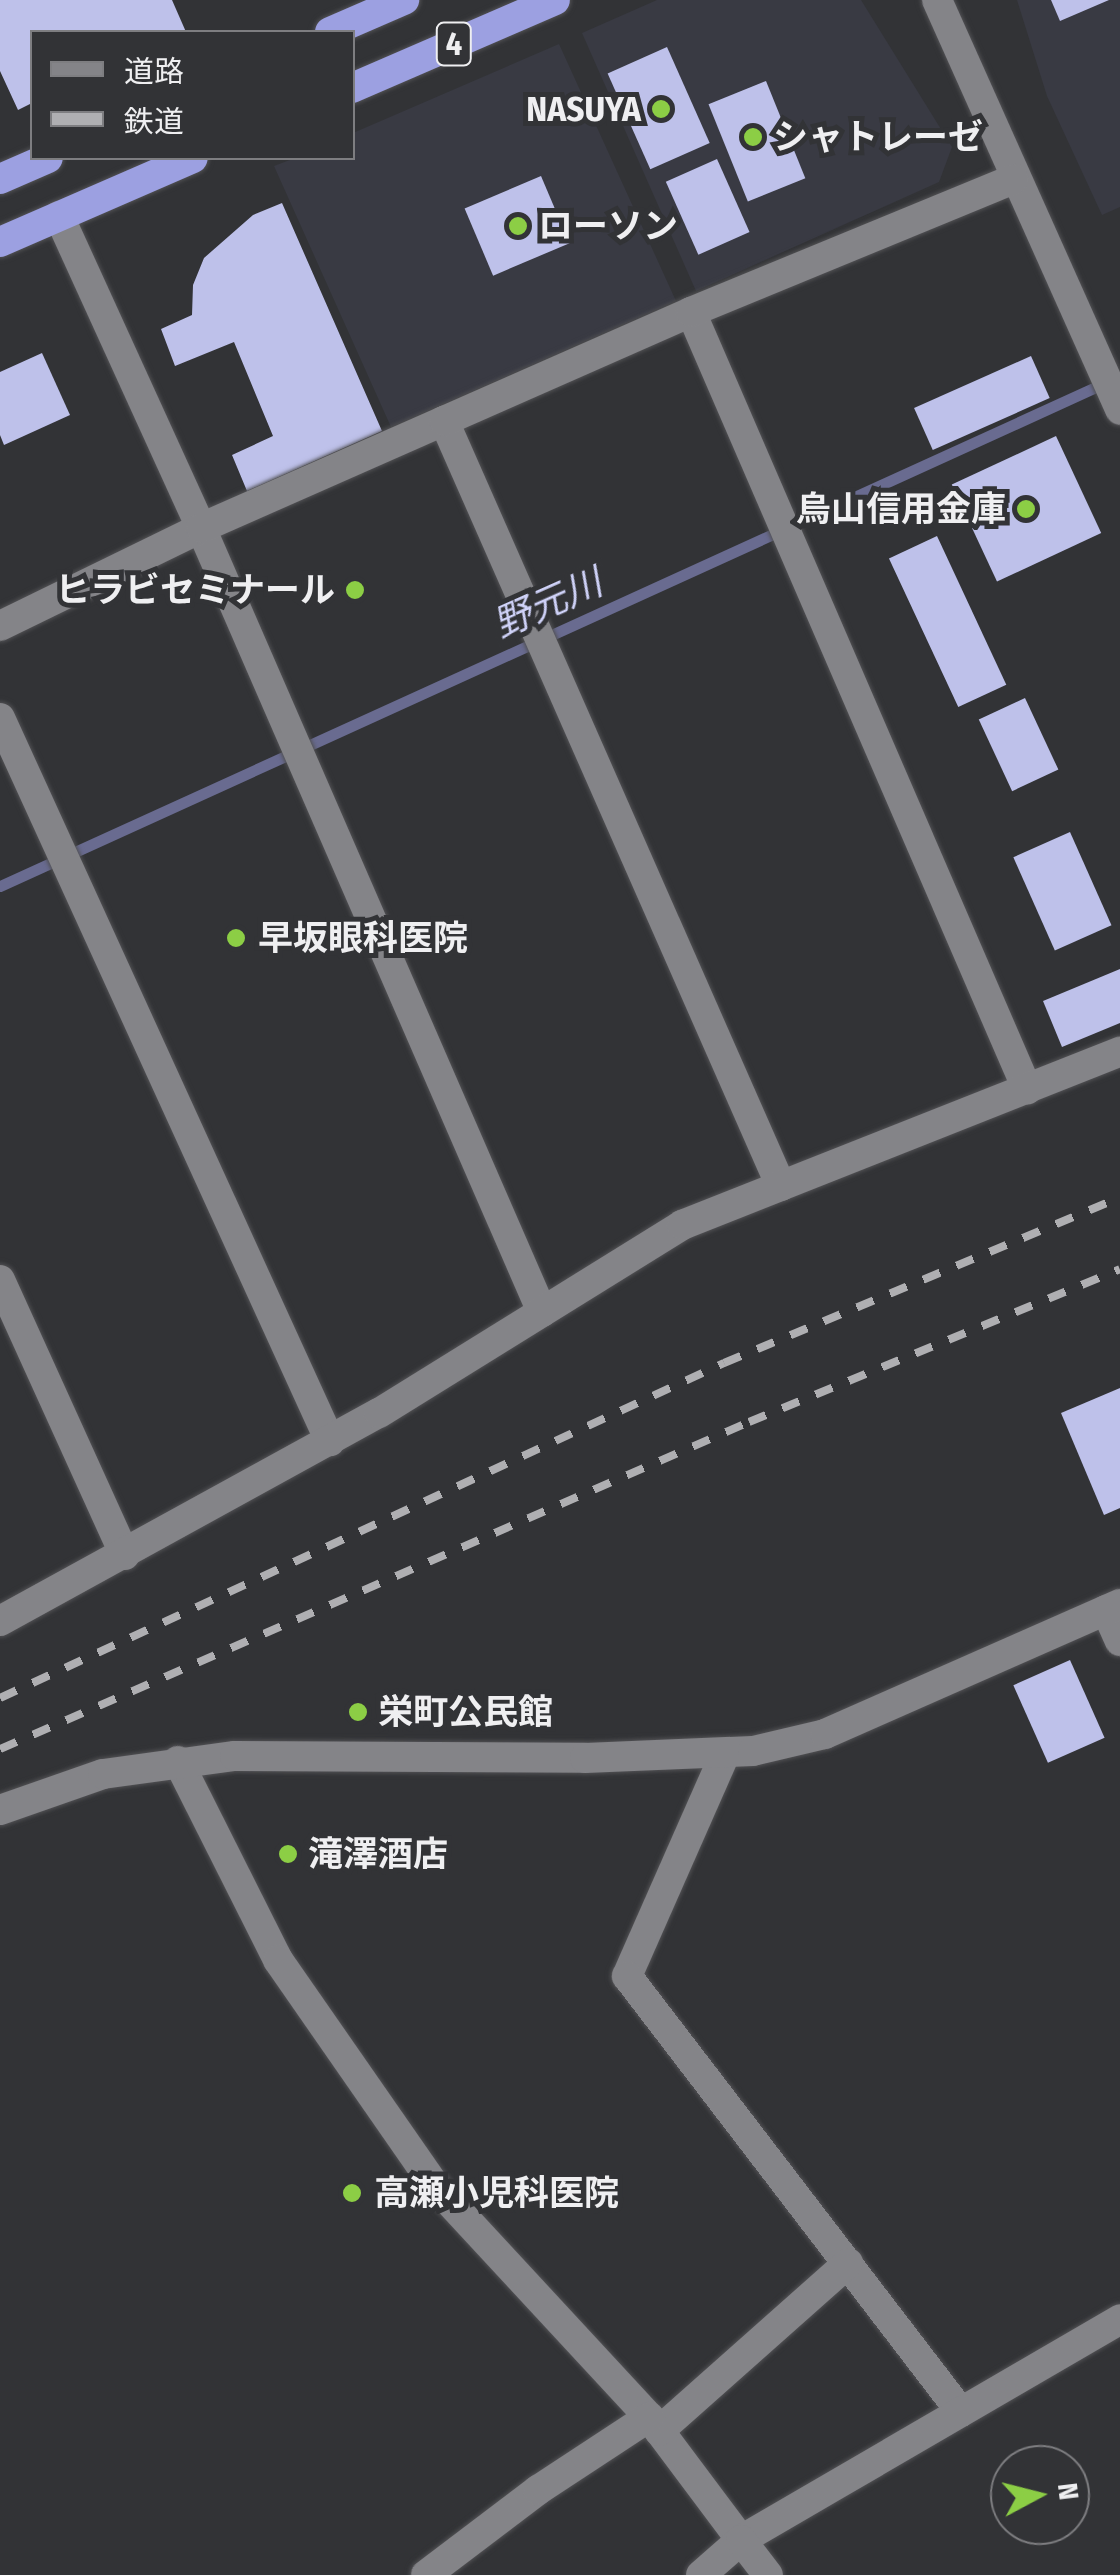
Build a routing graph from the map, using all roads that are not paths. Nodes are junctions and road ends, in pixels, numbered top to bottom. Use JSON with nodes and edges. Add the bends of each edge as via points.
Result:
{"nodes":[{"id":1,"x":404,"y":0,"type":"edge"},
{"id":2,"x":555,"y":0,"type":"edge"},
{"id":3,"x":937,"y":0,"type":"edge"},
{"id":4,"x":335,"y":30,"type":"edge"},
{"id":5,"x":355,"y":87,"type":"edge"},
{"id":6,"x":43,"y":160,"type":"edge"},
{"id":7,"x":188,"y":160,"type":"edge"},
{"id":8,"x":0,"y":179,"type":"edge"},
{"id":9,"x":1014,"y":179,"type":"junction"},
{"id":10,"x":59,"y":216,"type":"junction"},
{"id":11,"x":0,"y":242,"type":"edge"},
{"id":12,"x":692,"y":312,"type":"junction"},
{"id":13,"x":1120,"y":410,"type":"edge"},
{"id":14,"x":444,"y":421,"type":"junction"},
{"id":15,"x":202,"y":528,"type":"junction"},
{"id":16,"x":0,"y":626,"type":"edge"},
{"id":17,"x":0,"y":718,"type":"edge"},
{"id":18,"x":1120,"y":1052,"type":"edge"},
{"id":19,"x":1027,"y":1089,"type":"junction"},
{"id":20,"x":781,"y":1186,"type":"junction"},
{"id":21,"x":0,"y":1280,"type":"edge"},
{"id":22,"x":542,"y":1312,"type":"junction"},
{"id":23,"x":330,"y":1441,"type":"junction"},
{"id":24,"x":124,"y":1556,"type":"junction"},
{"id":25,"x":1113,"y":1607,"type":"edge"},
{"id":26,"x":0,"y":1621,"type":"edge"},
{"id":27,"x":1120,"y":1641,"type":"edge"},
{"id":28,"x":726,"y":1754,"type":"junction"},
{"id":29,"x":178,"y":1761,"type":"junction"},
{"id":30,"x":0,"y":1810,"type":"edge"},
{"id":31,"x":848,"y":2263,"type":"junction"},
{"id":32,"x":1120,"y":2318,"type":"edge"},
{"id":33,"x":961,"y":2412,"type":"junction"},
{"id":34,"x":654,"y":2424,"type":"junction"},
{"id":35,"x":741,"y":2540,"type":"junction"},
{"id":36,"x":426,"y":2575,"type":"edge"},
{"id":37,"x":702,"y":2575,"type":"edge"},
{"id":38,"x":768,"y":2575,"type":"edge"}],
"edges":[{"from":1,"to":4,"type":"highway","number":"4"},
{"from":2,"to":5,"type":"highway","number":"4"},
{"from":3,"to":9,"type":"street"},
{"from":6,"to":8,"type":"highway"},
{"from":7,"to":10,"type":"highway"},
{"from":9,"to":12,"type":"street"},
{"from":9,"to":13,"type":"street"},
{"from":10,"to":11,"type":"highway"},
{"from":10,"to":15,"type":"street"},
{"from":12,"to":14,"type":"street"},
{"from":12,"to":19,"type":"street"},
{"from":14,"to":15,"type":"street"},
{"from":14,"to":20,"type":"street"},
{"from":15,"to":16,"type":"street"},
{"from":15,"to":22,"type":"street"},
{"from":17,"to":23,"type":"street"},
{"from":18,"to":19,"type":"street"},
{"from":19,"to":20,"type":"street"},
{"from":20,"to":22,"type":"street","via":[[682,1225]]},
{"from":21,"to":24,"type":"street"},
{"from":22,"to":23,"type":"street"},
{"from":23,"to":24,"type":"street"},
{"from":24,"to":26,"type":"street"},
{"from":25,"to":27,"type":"street"},
{"from":25,"to":28,"type":"street","via":[[825,1734]]},
{"from":28,"to":29,"type":"street"},
{"from":28,"to":31,"type":"street","via":[[627,1976]]},
{"from":29,"to":30,"type":"street","via":[[103,1774]]},
{"from":29,"to":34,"type":"street","via":[[278,1960],[435,2186]]},
{"from":31,"to":33,"type":"street"},
{"from":31,"to":34,"type":"street"},
{"from":32,"to":33,"type":"street"},
{"from":33,"to":35,"type":"street"},
{"from":34,"to":35,"type":"street"},
{"from":34,"to":36,"type":"street","via":[[538,2490]]},
{"from":35,"to":37,"type":"street"},
{"from":35,"to":38,"type":"street"}]}
